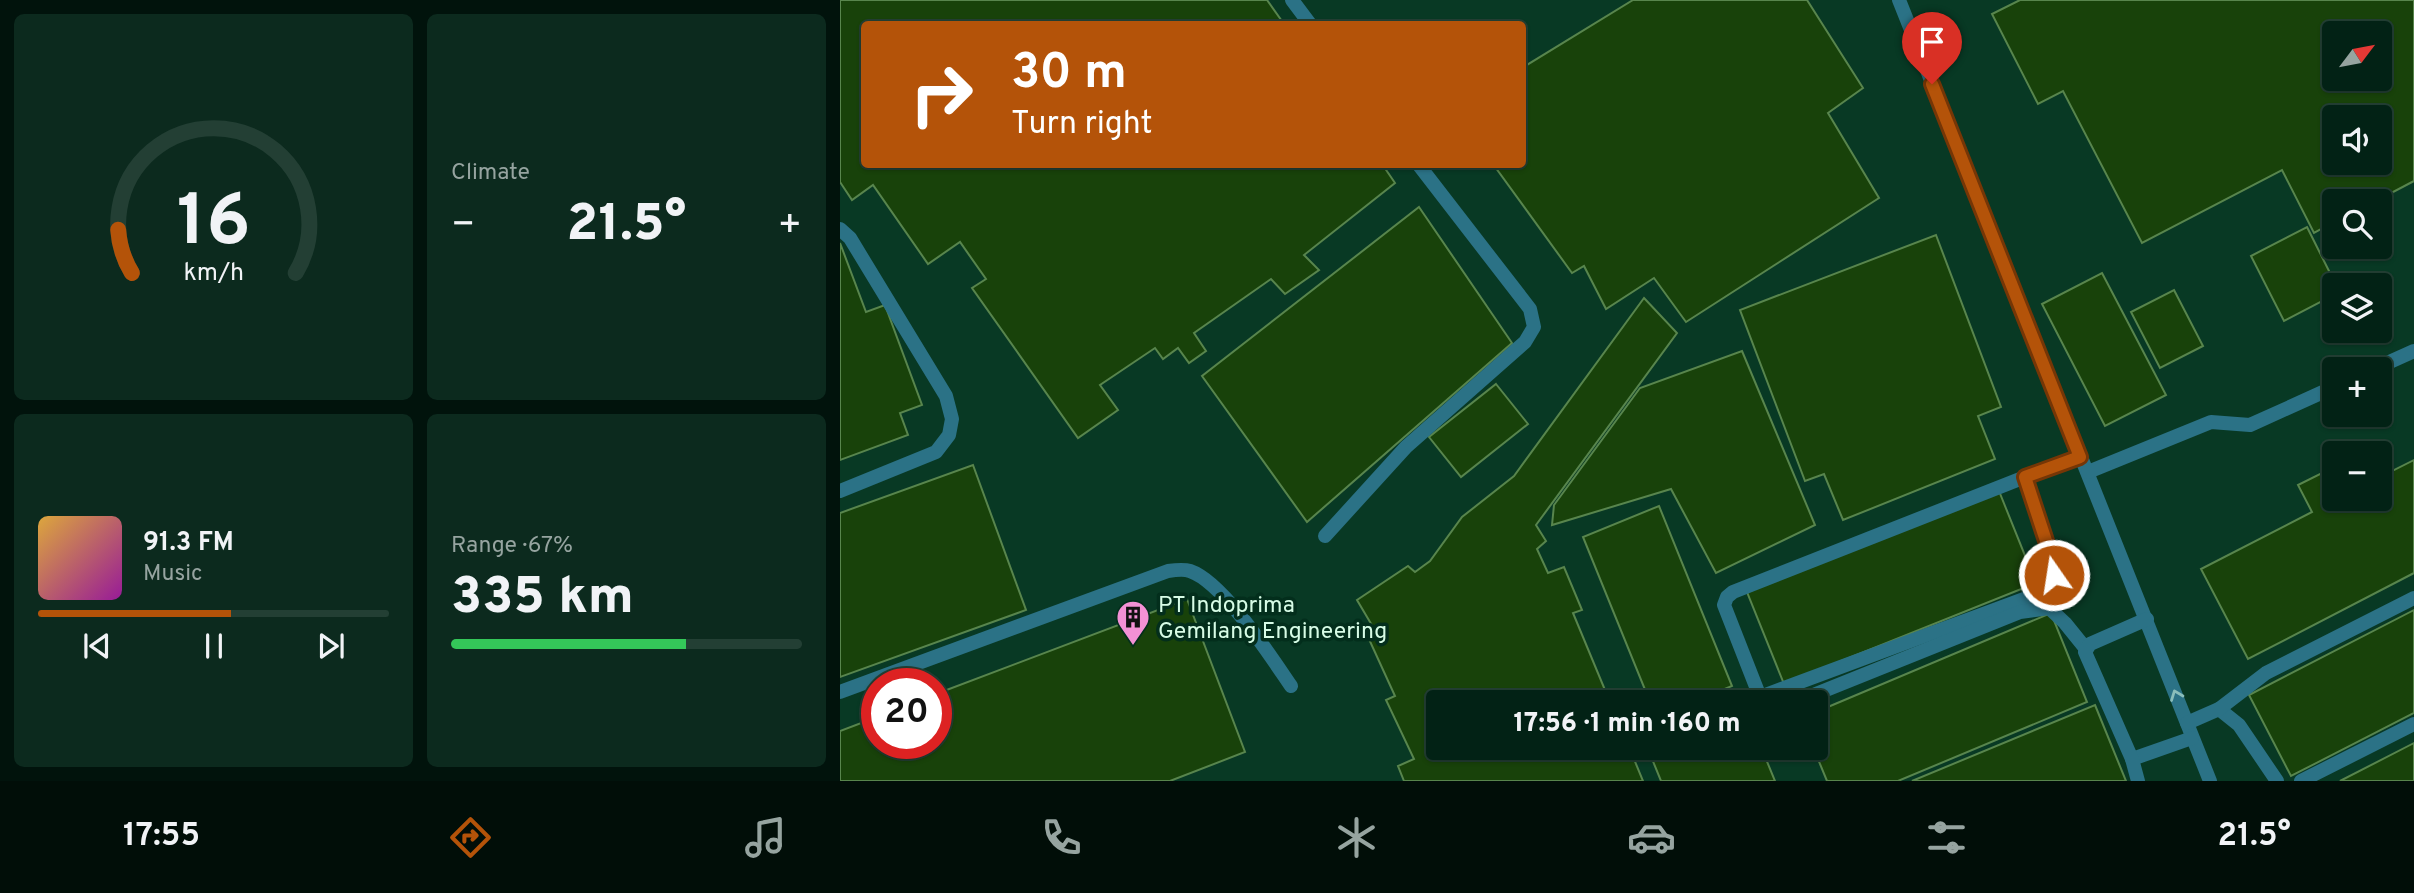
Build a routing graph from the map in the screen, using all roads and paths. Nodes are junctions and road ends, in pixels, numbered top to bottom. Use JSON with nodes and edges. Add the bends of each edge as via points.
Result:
{"nodes":[{"id":1,"x":1292,"y":0,"type":"edge"},
{"id":2,"x":1899,"y":0,"type":"edge"},
{"id":3,"x":1308,"y":21,"type":"edge"},
{"id":4,"x":1421,"y":168,"type":"edge"},
{"id":5,"x":840,"y":229,"type":"edge"},
{"id":6,"x":2414,"y":351,"type":"edge"},
{"id":7,"x":2392,"y":361,"type":"edge"},
{"id":8,"x":2322,"y":392,"type":"edge"},
{"id":9,"x":2080,"y":457,"type":"junction"},
{"id":10,"x":2088,"y":472,"type":"junction"},
{"id":11,"x":2025,"y":477,"type":"junction"},
{"id":12,"x":840,"y":491,"type":"edge"},
{"id":13,"x":1325,"y":536,"type":"dead end"},
{"id":14,"x":2414,"y":598,"type":"edge"},
{"id":15,"x":2147,"y":619,"type":"junction"},
{"id":16,"x":2086,"y":649,"type":"junction"},
{"id":17,"x":1291,"y":686,"type":"dead end"},
{"id":18,"x":1826,"y":690,"type":"edge"},
{"id":19,"x":840,"y":691,"type":"edge"},
{"id":20,"x":2219,"y":709,"type":"junction"},
{"id":21,"x":2187,"y":723,"type":"junction"},
{"id":22,"x":2414,"y":724,"type":"edge"},
{"id":23,"x":2192,"y":738,"type":"junction"},
{"id":24,"x":2132,"y":759,"type":"junction"},
{"id":25,"x":2138,"y":781,"type":"edge"},
{"id":26,"x":2210,"y":781,"type":"edge"},
{"id":27,"x":2277,"y":781,"type":"edge"},
{"id":28,"x":2301,"y":781,"type":"edge"}],
"edges":[{"from":1,"to":3,"type":"lane"},
{"from":2,"to":9,"type":"lane"},
{"from":4,"to":13,"type":"lane","via":[[1530,309],[1534,327],[1525,342],[1406,447]]},
{"from":5,"to":12,"type":"lane","via":[[850,238],[946,396],[952,419],[949,435],[936,452]]},
{"from":6,"to":7,"type":"lane"},
{"from":8,"to":10,"type":"lane","via":[[2250,425],[2211,422]]},
{"from":9,"to":10,"type":"lane"},
{"from":9,"to":11,"type":"lane"},
{"from":10,"to":15,"type":"lane"},
{"from":11,"to":11,"type":"lane","via":[[2054,565],[2051,581],[2037,594],[1760,697],[1724,605],[1733,592]]},
{"from":14,"to":20,"type":"lane","via":[[2266,673]]},
{"from":15,"to":16,"type":"lane"},
{"from":21,"to":15,"type":"lane","one_way":true},
{"from":16,"to":18,"type":"lane","via":[[2049,608],[2020,612]]},
{"from":16,"to":24,"type":"lane"},
{"from":17,"to":19,"type":"lane","via":[[1259,638],[1208,579],[1188,570],[1168,570]]},
{"from":20,"to":21,"type":"lane"},
{"from":20,"to":27,"type":"lane","via":[[2239,725]]},
{"from":21,"to":23,"type":"lane"},
{"from":22,"to":28,"type":"lane"},
{"from":23,"to":24,"type":"lane"},
{"from":23,"to":26,"type":"lane"},
{"from":24,"to":25,"type":"lane"}]}
